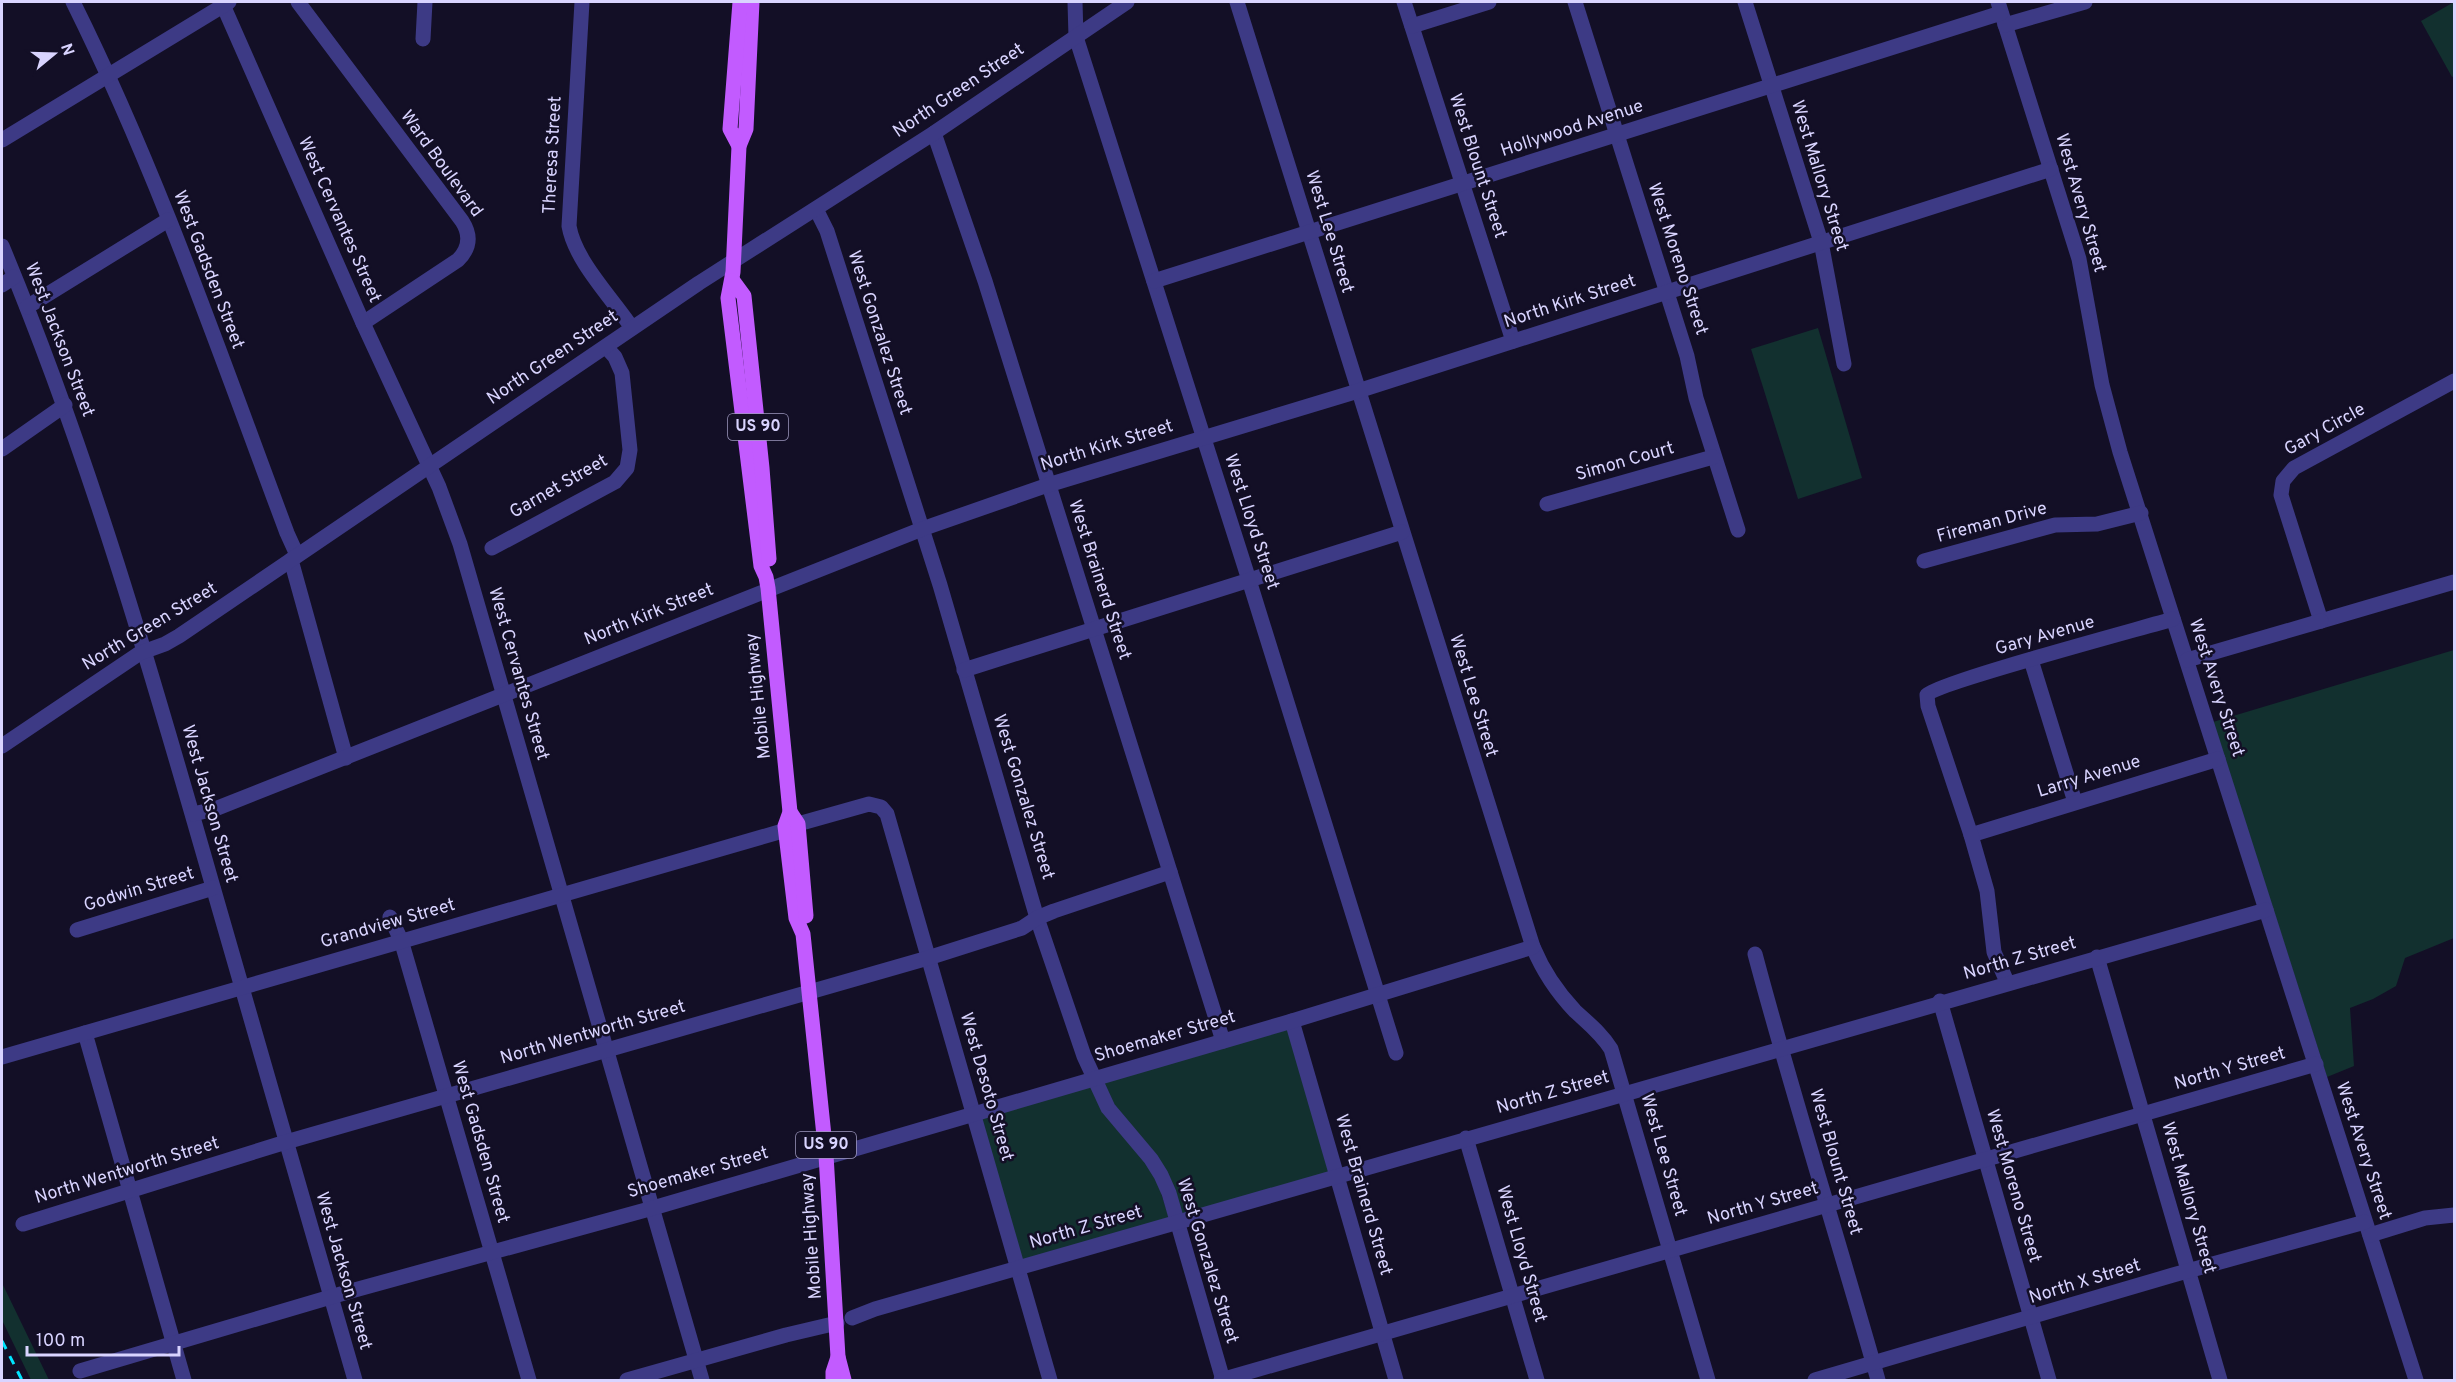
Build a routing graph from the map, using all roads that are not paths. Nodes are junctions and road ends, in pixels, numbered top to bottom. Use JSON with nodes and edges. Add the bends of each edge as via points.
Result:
{"nodes":[{"id":1,"x":73,"y":2,"type":"edge"},
{"id":2,"x":298,"y":2,"type":"edge"},
{"id":3,"x":426,"y":2,"type":"edge"},
{"id":4,"x":582,"y":2,"type":"edge"},
{"id":5,"x":740,"y":2,"type":"edge"},
{"id":6,"x":753,"y":2,"type":"edge"},
{"id":7,"x":1075,"y":2,"type":"edge"},
{"id":8,"x":1127,"y":2,"type":"edge"},
{"id":9,"x":1237,"y":2,"type":"edge"},
{"id":10,"x":1404,"y":2,"type":"edge"},
{"id":11,"x":1489,"y":2,"type":"edge"},
{"id":12,"x":1575,"y":2,"type":"edge"},
{"id":13,"x":1745,"y":2,"type":"edge"},
{"id":14,"x":2085,"y":2,"type":"edge"},
{"id":15,"x":226,"y":3,"type":"edge"},
{"id":16,"x":2001,"y":13,"type":"edge"},
{"id":17,"x":1412,"y":26,"type":"junction"},
{"id":18,"x":1076,"y":37,"type":"junction"},
{"id":19,"x":423,"y":39,"type":"dead end"},
{"id":20,"x":108,"y":75,"type":"junction"},
{"id":21,"x":1771,"y":86,"type":"junction"},
{"id":22,"x":934,"y":133,"type":"junction"},
{"id":23,"x":1617,"y":135,"type":"junction"},
{"id":24,"x":2,"y":140,"type":"edge"},
{"id":25,"x":739,"y":146,"type":"junction"},
{"id":26,"x":2051,"y":169,"type":"junction"},
{"id":27,"x":1462,"y":184,"type":"junction"},
{"id":28,"x":816,"y":209,"type":"junction"},
{"id":29,"x":168,"y":220,"type":"junction"},
{"id":30,"x":1309,"y":232,"type":"junction"},
{"id":31,"x":1821,"y":242,"type":"junction"},
{"id":32,"x":2,"y":246,"type":"edge"},
{"id":33,"x":734,"y":262,"type":"junction"},
{"id":34,"x":7,"y":276,"type":"edge"},
{"id":35,"x":1154,"y":281,"type":"junction"},
{"id":36,"x":1666,"y":291,"type":"junction"},
{"id":37,"x":27,"y":307,"type":"junction"},
{"id":38,"x":363,"y":323,"type":"junction"},
{"id":39,"x":632,"y":328,"type":"junction"},
{"id":40,"x":1513,"y":341,"type":"junction"},
{"id":41,"x":606,"y":347,"type":"junction"},
{"id":42,"x":1844,"y":364,"type":"dead end"},
{"id":43,"x":2454,"y":381,"type":"edge"},
{"id":44,"x":1358,"y":391,"type":"junction"},
{"id":45,"x":64,"y":405,"type":"junction"},
{"id":46,"x":1203,"y":437,"type":"junction"},
{"id":47,"x":2,"y":449,"type":"edge"},
{"id":48,"x":1713,"y":457,"type":"junction"},
{"id":49,"x":429,"y":466,"type":"junction"},
{"id":50,"x":1048,"y":485,"type":"junction"},
{"id":51,"x":1547,"y":504,"type":"dead end"},
{"id":52,"x":2140,"y":513,"type":"junction"},
{"id":53,"x":922,"y":529,"type":"junction"},
{"id":54,"x":1738,"y":530,"type":"dead end"},
{"id":55,"x":1402,"y":532,"type":"junction"},
{"id":56,"x":492,"y":548,"type":"dead end"},
{"id":57,"x":294,"y":557,"type":"junction"},
{"id":58,"x":1924,"y":561,"type":"dead end"},
{"id":59,"x":1249,"y":580,"type":"junction"},
{"id":60,"x":2454,"y":582,"type":"edge"},
{"id":61,"x":767,"y":583,"type":"junction"},
{"id":62,"x":2174,"y":619,"type":"junction"},
{"id":63,"x":2321,"y":621,"type":"junction"},
{"id":64,"x":1095,"y":628,"type":"junction"},
{"id":65,"x":145,"y":651,"type":"junction"},
{"id":66,"x":2031,"y":660,"type":"junction"},
{"id":67,"x":2187,"y":660,"type":"junction"},
{"id":68,"x":964,"y":670,"type":"junction"},
{"id":69,"x":503,"y":694,"type":"junction"},
{"id":70,"x":2,"y":746,"type":"edge"},
{"id":71,"x":346,"y":758,"type":"junction"},
{"id":72,"x":2218,"y":759,"type":"junction"},
{"id":73,"x":2074,"y":802,"type":"junction"},
{"id":74,"x":881,"y":807,"type":"joint"},
{"id":75,"x":193,"y":814,"type":"junction"},
{"id":76,"x":791,"y":822,"type":"junction"},
{"id":77,"x":1971,"y":835,"type":"junction"},
{"id":78,"x":1170,"y":872,"type":"junction"},
{"id":79,"x":213,"y":888,"type":"junction"},
{"id":80,"x":561,"y":894,"type":"junction"},
{"id":81,"x":2266,"y":910,"type":"junction"},
{"id":82,"x":390,"y":917,"type":"dead end"},
{"id":83,"x":1037,"y":918,"type":"junction"},
{"id":84,"x":77,"y":930,"type":"dead end"},
{"id":85,"x":401,"y":940,"type":"junction"},
{"id":86,"x":1533,"y":947,"type":"junction"},
{"id":87,"x":1755,"y":954,"type":"dead end"},
{"id":88,"x":2097,"y":957,"type":"junction"},
{"id":89,"x":928,"y":958,"type":"junction"},
{"id":90,"x":2007,"y":982,"type":"junction"},
{"id":91,"x":241,"y":986,"type":"junction"},
{"id":92,"x":810,"y":992,"type":"junction"},
{"id":93,"x":1378,"y":995,"type":"junction"},
{"id":94,"x":1940,"y":1001,"type":"junction"},
{"id":95,"x":1292,"y":1021,"type":"junction"},
{"id":96,"x":85,"y":1033,"type":"junction"},
{"id":97,"x":1223,"y":1041,"type":"junction"},
{"id":98,"x":1780,"y":1047,"type":"junction"},
{"id":99,"x":607,"y":1049,"type":"junction"},
{"id":100,"x":1396,"y":1053,"type":"dead end"},
{"id":101,"x":2,"y":1058,"type":"edge"},
{"id":102,"x":2316,"y":1064,"type":"junction"},
{"id":103,"x":1094,"y":1078,"type":"junction"},
{"id":104,"x":1625,"y":1092,"type":"junction"},
{"id":105,"x":447,"y":1096,"type":"junction"},
{"id":106,"x":973,"y":1113,"type":"junction"},
{"id":107,"x":2143,"y":1114,"type":"junction"},
{"id":108,"x":1466,"y":1138,"type":"junction"},
{"id":109,"x":286,"y":1142,"type":"junction"},
{"id":110,"x":826,"y":1155,"type":"junction"},
{"id":111,"x":1985,"y":1161,"type":"junction"},
{"id":112,"x":1337,"y":1175,"type":"junction"},
{"id":113,"x":130,"y":1191,"type":"junction"},
{"id":114,"x":1828,"y":1205,"type":"junction"},
{"id":115,"x":653,"y":1208,"type":"junction"},
{"id":116,"x":2454,"y":1215,"type":"edge"},
{"id":117,"x":1176,"y":1221,"type":"junction"},
{"id":118,"x":23,"y":1224,"type":"dead end"},
{"id":119,"x":2367,"y":1228,"type":"junction"},
{"id":120,"x":1669,"y":1250,"type":"junction"},
{"id":121,"x":492,"y":1251,"type":"junction"},
{"id":122,"x":1017,"y":1268,"type":"junction"},
{"id":123,"x":2188,"y":1272,"type":"junction"},
{"id":124,"x":1513,"y":1296,"type":"junction"},
{"id":125,"x":331,"y":1297,"type":"junction"},
{"id":126,"x":2031,"y":1318,"type":"junction"},
{"id":127,"x":845,"y":1321,"type":"junction"},
{"id":128,"x":1382,"y":1334,"type":"junction"},
{"id":129,"x":174,"y":1343,"type":"junction"},
{"id":130,"x":838,"y":1357,"type":"junction"},
{"id":131,"x":696,"y":1360,"type":"junction"},
{"id":132,"x":1874,"y":1364,"type":"junction"},
{"id":133,"x":80,"y":1371,"type":"dead end"},
{"id":134,"x":184,"y":1380,"type":"edge"},
{"id":135,"x":355,"y":1380,"type":"edge"},
{"id":136,"x":529,"y":1380,"type":"edge"},
{"id":137,"x":627,"y":1380,"type":"edge"},
{"id":138,"x":702,"y":1380,"type":"edge"},
{"id":139,"x":833,"y":1380,"type":"edge"},
{"id":140,"x":844,"y":1380,"type":"edge"},
{"id":141,"x":1050,"y":1380,"type":"edge"},
{"id":142,"x":1222,"y":1380,"type":"edge"},
{"id":143,"x":1396,"y":1380,"type":"edge"},
{"id":144,"x":1537,"y":1380,"type":"edge"},
{"id":145,"x":1708,"y":1380,"type":"edge"},
{"id":146,"x":1815,"y":1380,"type":"edge"},
{"id":147,"x":1878,"y":1380,"type":"edge"},
{"id":148,"x":2049,"y":1380,"type":"edge"},
{"id":149,"x":2220,"y":1380,"type":"edge"},
{"id":150,"x":2415,"y":1380,"type":"edge"}],
"edges":[{"from":1,"to":20,"type":"street","name":"West Gadsden Street"},
{"from":2,"to":38,"type":"street","name":"Ward Boulevard","via":[[468,234],[467,248],[458,260]]},
{"from":3,"to":19,"type":"street"},
{"from":4,"to":39,"type":"street","name":"Theresa Street","via":[[569,226],[580,255]]},
{"from":5,"to":25,"type":"main road","name":"Mobile Highway","number":"US 90","via":[[730,129]]},
{"from":6,"to":25,"type":"main road","name":"Mobile Highway","number":"US 90","via":[[746,129]]},
{"from":7,"to":18,"type":"street","name":"West Lloyd Street"},
{"from":8,"to":18,"type":"street","name":"North Green Street"},
{"from":9,"to":30,"type":"street","name":"West Lee Street"},
{"from":10,"to":17,"type":"street","name":"West Blount Street"},
{"from":11,"to":17,"type":"street"},
{"from":12,"to":23,"type":"street","name":"West Moreno Street"},
{"from":13,"to":21,"type":"street","name":"West Mallory Street"},
{"from":14,"to":16,"type":"street","name":"Hollywood Avenue"},
{"from":15,"to":20,"type":"street"},
{"from":15,"to":38,"type":"street","name":"West Cervantes Street"},
{"from":16,"to":21,"type":"street","name":"Hollywood Avenue"},
{"from":16,"to":26,"type":"street","name":"West Avery Street"},
{"from":17,"to":27,"type":"street","name":"West Blount Street"},
{"from":18,"to":22,"type":"street","name":"North Green Street"},
{"from":18,"to":35,"type":"street","name":"West Lloyd Street"},
{"from":20,"to":24,"type":"street"},
{"from":20,"to":29,"type":"street","name":"West Gadsden Street"},
{"from":21,"to":23,"type":"street","name":"Hollywood Avenue"},
{"from":21,"to":31,"type":"street","name":"West Mallory Street"},
{"from":22,"to":28,"type":"street","name":"North Green Street"},
{"from":22,"to":50,"type":"street","name":"West Brainerd Street"},
{"from":23,"to":27,"type":"street","name":"Hollywood Avenue"},
{"from":23,"to":36,"type":"street","name":"West Moreno Street"},
{"from":25,"to":33,"type":"main road","name":"Mobile Highway","number":"US 90"},
{"from":26,"to":31,"type":"street","name":"North Kirk Street"},
{"from":26,"to":52,"type":"street","name":"West Avery Street","via":[[2079,259],[2108,411]]},
{"from":27,"to":30,"type":"street","name":"Hollywood Avenue"},
{"from":27,"to":40,"type":"street","name":"West Blount Street"},
{"from":28,"to":33,"type":"street","name":"North Green Street"},
{"from":28,"to":53,"type":"street","name":"West Gonzalez Street","via":[[827,231]]},
{"from":29,"to":37,"type":"street"},
{"from":29,"to":57,"type":"street","name":"West Gadsden Street"},
{"from":30,"to":35,"type":"street","name":"Hollywood Avenue"},
{"from":30,"to":44,"type":"street","name":"West Lee Street"},
{"from":31,"to":36,"type":"street","name":"North Kirk Street"},
{"from":31,"to":42,"type":"street","name":"West Mallory Street"},
{"from":32,"to":34,"type":"street","name":"West Jackson Street"},
{"from":33,"to":39,"type":"street","name":"North Green Street"},
{"from":33,"to":61,"type":"main road","name":"Mobile Highway","number":"US 90","via":[[733,281],[744,296],[763,479],[770,565]]},
{"from":34,"to":37,"type":"street","name":"West Jackson Street"},
{"from":35,"to":46,"type":"street","name":"West Lloyd Street"},
{"from":36,"to":40,"type":"street","name":"North Kirk Street"},
{"from":36,"to":48,"type":"street","name":"West Moreno Street"},
{"from":37,"to":45,"type":"street","name":"West Jackson Street"},
{"from":38,"to":49,"type":"street","name":"West Cervantes Street"},
{"from":39,"to":41,"type":"street","name":"North Green Street"},
{"from":40,"to":44,"type":"street","name":"North Kirk Street"},
{"from":41,"to":49,"type":"street","name":"North Green Street"},
{"from":41,"to":56,"type":"street","name":"Garnet Street","via":[[622,373],[630,450],[627,468],[615,482]]},
{"from":43,"to":63,"type":"street","name":"Gary Circle","via":[[2294,468],[2283,481],[2282,502]]},
{"from":44,"to":46,"type":"street","name":"North Kirk Street"},
{"from":44,"to":55,"type":"street","name":"West Lee Street"},
{"from":45,"to":47,"type":"street"},
{"from":45,"to":65,"type":"street","name":"West Jackson Street"},
{"from":46,"to":50,"type":"street","name":"North Kirk Street"},
{"from":46,"to":59,"type":"street","name":"West Lloyd Street"},
{"from":48,"to":51,"type":"street","name":"Simon Court"},
{"from":48,"to":54,"type":"street","name":"West Moreno Street"},
{"from":49,"to":57,"type":"street","name":"North Green Street"},
{"from":49,"to":69,"type":"street","name":"West Cervantes Street","via":[[460,544]]},
{"from":50,"to":53,"type":"street","name":"North Kirk Street"},
{"from":50,"to":64,"type":"street","name":"West Brainerd Street"},
{"from":52,"to":58,"type":"street","name":"Fireman Drive","via":[[2097,524],[2055,525]]},
{"from":52,"to":62,"type":"street","name":"West Avery Street"},
{"from":53,"to":61,"type":"street","name":"North Kirk Street"},
{"from":53,"to":68,"type":"street","name":"West Gonzalez Street"},
{"from":55,"to":59,"type":"street"},
{"from":55,"to":86,"type":"street","name":"West Lee Street"},
{"from":57,"to":65,"type":"street","name":"North Green Street","via":[[179,636]]},
{"from":57,"to":71,"type":"street","name":"West Gadsden Street"},
{"from":59,"to":64,"type":"street"},
{"from":59,"to":93,"type":"street","name":"West Lloyd Street"},
{"from":60,"to":63,"type":"street"},
{"from":61,"to":69,"type":"street","name":"North Kirk Street"},
{"from":61,"to":76,"type":"main road","name":"Mobile Highway","number":"US 90"},
{"from":62,"to":66,"type":"street","name":"Gary Avenue"},
{"from":62,"to":67,"type":"street","name":"West Avery Street"},
{"from":63,"to":67,"type":"street"},
{"from":64,"to":68,"type":"street"},
{"from":64,"to":78,"type":"street","name":"West Brainerd Street"},
{"from":65,"to":70,"type":"street","name":"North Green Street"},
{"from":65,"to":75,"type":"street","name":"West Jackson Street"},
{"from":66,"to":73,"type":"street"},
{"from":66,"to":77,"type":"street","name":"Gary Avenue","via":[[1929,693],[1928,706]]},
{"from":67,"to":72,"type":"street","name":"West Avery Street"},
{"from":68,"to":83,"type":"street","name":"West Gonzalez Street"},
{"from":69,"to":71,"type":"street","name":"North Kirk Street"},
{"from":69,"to":80,"type":"street","name":"West Cervantes Street"},
{"from":71,"to":75,"type":"street","name":"North Kirk Street"},
{"from":72,"to":73,"type":"street","name":"Larry Avenue"},
{"from":72,"to":81,"type":"street","name":"West Avery Street"},
{"from":73,"to":77,"type":"street","name":"Larry Avenue"},
{"from":74,"to":76,"type":"street","name":"Grandview Street","via":[[869,804]]},
{"from":74,"to":89,"type":"street","name":"West Desoto Street","via":[[887,814]]},
{"from":75,"to":79,"type":"street","name":"West Jackson Street"},
{"from":76,"to":80,"type":"street","name":"Grandview Street"},
{"from":76,"to":92,"type":"main road","name":"Mobile Highway","number":"US 90","via":[[806,917],[803,934]]},
{"from":77,"to":90,"type":"street","via":[[1988,891],[1994,952]]},
{"from":78,"to":83,"type":"street","name":"North Wentworth Street"},
{"from":78,"to":97,"type":"street","name":"West Brainerd Street"},
{"from":79,"to":84,"type":"street","name":"Godwin Street"},
{"from":79,"to":91,"type":"street","name":"West Jackson Street"},
{"from":80,"to":85,"type":"street","name":"Grandview Street"},
{"from":80,"to":99,"type":"street","name":"West Cervantes Street"},
{"from":81,"to":88,"type":"street","name":"North Z Street"},
{"from":81,"to":102,"type":"street","name":"West Avery Street"},
{"from":82,"to":85,"type":"street","name":"West Gadsden Street"},
{"from":83,"to":89,"type":"street","name":"North Wentworth Street","via":[[1022,928]]},
{"from":83,"to":103,"type":"street","name":"West Gonzalez Street"},
{"from":85,"to":91,"type":"street","name":"Grandview Street"},
{"from":85,"to":105,"type":"street","name":"West Gadsden Street"},
{"from":86,"to":93,"type":"street","name":"Shoemaker Street"},
{"from":86,"to":104,"type":"street","name":"West Lee Street","via":[[1557,990],[1606,1040]]},
{"from":87,"to":98,"type":"street","name":"West Blount Street"},
{"from":88,"to":90,"type":"street","name":"North Z Street"},
{"from":88,"to":107,"type":"street","name":"West Mallory Street"},
{"from":89,"to":92,"type":"street","name":"North Wentworth Street"},
{"from":89,"to":106,"type":"street","name":"West Desoto Street"},
{"from":90,"to":94,"type":"street","name":"North Z Street"},
{"from":91,"to":96,"type":"street","name":"Grandview Street"},
{"from":91,"to":109,"type":"street","name":"West Jackson Street"},
{"from":92,"to":99,"type":"street","name":"North Wentworth Street"},
{"from":92,"to":110,"type":"main road","name":"Mobile Highway","number":"US 90"},
{"from":93,"to":95,"type":"street","name":"Shoemaker Street"},
{"from":93,"to":100,"type":"street","name":"West Lloyd Street"},
{"from":94,"to":98,"type":"street","name":"North Z Street"},
{"from":94,"to":111,"type":"street","name":"West Moreno Street"},
{"from":95,"to":97,"type":"street","name":"Shoemaker Street"},
{"from":95,"to":112,"type":"street","name":"West Brainerd Street"},
{"from":96,"to":101,"type":"street","name":"Grandview Street"},
{"from":96,"to":113,"type":"street"},
{"from":97,"to":103,"type":"street","name":"Shoemaker Street"},
{"from":98,"to":104,"type":"street","name":"North Z Street"},
{"from":98,"to":114,"type":"street","name":"West Blount Street"},
{"from":99,"to":105,"type":"street","name":"North Wentworth Street"},
{"from":99,"to":115,"type":"street","name":"West Cervantes Street"},
{"from":102,"to":107,"type":"street","name":"North Y Street"},
{"from":102,"to":119,"type":"street","name":"West Avery Street"},
{"from":103,"to":106,"type":"street","name":"Shoemaker Street"},
{"from":103,"to":117,"type":"street","name":"West Gonzalez Street","via":[[1108,1108],[1158,1169]]},
{"from":104,"to":108,"type":"street","name":"North Z Street"},
{"from":104,"to":120,"type":"street","name":"West Lee Street"},
{"from":105,"to":109,"type":"street","name":"North Wentworth Street"},
{"from":105,"to":121,"type":"street","name":"West Gadsden Street"},
{"from":106,"to":110,"type":"street","name":"Shoemaker Street"},
{"from":106,"to":122,"type":"street","name":"West Desoto Street"},
{"from":107,"to":111,"type":"street","name":"North Y Street"},
{"from":107,"to":123,"type":"street","name":"West Mallory Street"},
{"from":108,"to":112,"type":"street","name":"North Z Street"},
{"from":108,"to":124,"type":"street","name":"West Lloyd Street"},
{"from":109,"to":113,"type":"street","name":"North Wentworth Street"},
{"from":109,"to":125,"type":"street","name":"West Jackson Street"},
{"from":110,"to":115,"type":"street","name":"Shoemaker Street"},
{"from":110,"to":127,"type":"main road","name":"Mobile Highway","number":"US 90"},
{"from":111,"to":114,"type":"street","name":"North Y Street"},
{"from":111,"to":126,"type":"street","name":"West Moreno Street"},
{"from":112,"to":117,"type":"street","name":"North Z Street"},
{"from":112,"to":128,"type":"street","name":"West Brainerd Street"},
{"from":113,"to":118,"type":"street","name":"North Wentworth Street"},
{"from":113,"to":129,"type":"street"},
{"from":114,"to":120,"type":"street","name":"North Y Street"},
{"from":114,"to":132,"type":"street","name":"West Blount Street"},
{"from":115,"to":121,"type":"street","name":"Shoemaker Street"},
{"from":115,"to":131,"type":"street","name":"West Cervantes Street"},
{"from":116,"to":119,"type":"street","name":"North X Street"},
{"from":117,"to":122,"type":"street","name":"North Z Street"},
{"from":117,"to":142,"type":"street","name":"West Gonzalez Street"},
{"from":119,"to":123,"type":"street","name":"North X Street"},
{"from":119,"to":150,"type":"street","name":"West Avery Street"},
{"from":120,"to":124,"type":"street","name":"North Y Street"},
{"from":120,"to":145,"type":"street","name":"West Lee Street"},
{"from":121,"to":125,"type":"street","name":"Shoemaker Street"},
{"from":121,"to":136,"type":"street","name":"West Gadsden Street"},
{"from":122,"to":127,"type":"street","name":"North Z Street"},
{"from":122,"to":141,"type":"street","name":"West Desoto Street"},
{"from":123,"to":126,"type":"street","name":"North X Street"},
{"from":123,"to":149,"type":"street","name":"West Mallory Street"},
{"from":124,"to":128,"type":"street","name":"North Y Street"},
{"from":124,"to":144,"type":"street","name":"West Lloyd Street"},
{"from":125,"to":129,"type":"street","name":"Shoemaker Street"},
{"from":125,"to":135,"type":"street","name":"West Jackson Street"},
{"from":126,"to":132,"type":"street","name":"North X Street"},
{"from":126,"to":148,"type":"street","name":"West Moreno Street"},
{"from":127,"to":130,"type":"main road","name":"Mobile Highway","number":"US 90"},
{"from":127,"to":131,"type":"street","name":"North Z Street"},
{"from":128,"to":142,"type":"street","name":"North Y Street"},
{"from":128,"to":143,"type":"street","name":"West Brainerd Street"},
{"from":129,"to":133,"type":"street","name":"Shoemaker Street"},
{"from":129,"to":134,"type":"street"},
{"from":130,"to":139,"type":"main road","name":"Mobile Highway","number":"US 90"},
{"from":130,"to":140,"type":"main road","name":"Mobile Highway","number":"US 90"},
{"from":131,"to":137,"type":"street","name":"North Z Street"},
{"from":131,"to":138,"type":"street","name":"West Cervantes Street"},
{"from":132,"to":146,"type":"street","name":"North X Street"},
{"from":132,"to":147,"type":"street","name":"West Blount Street"}]}
